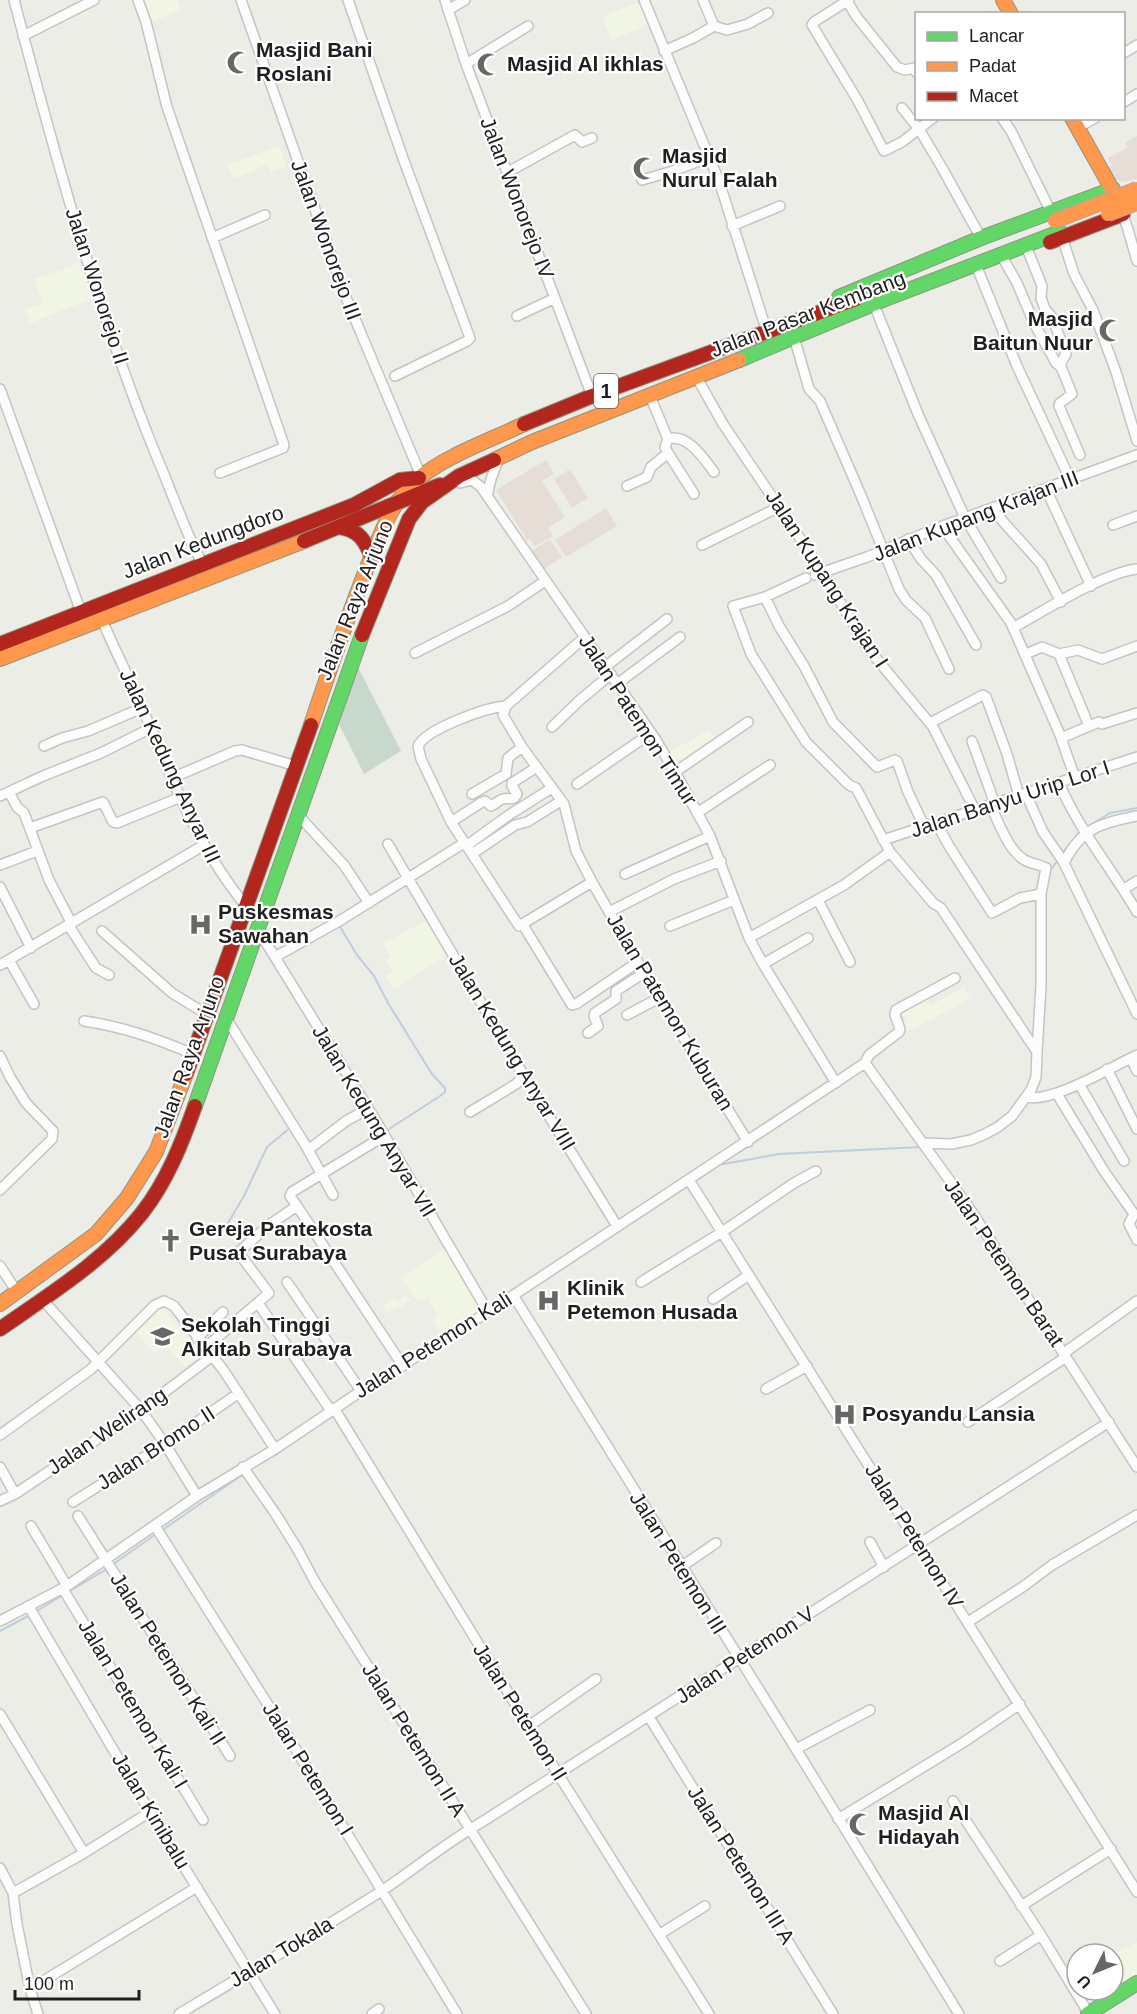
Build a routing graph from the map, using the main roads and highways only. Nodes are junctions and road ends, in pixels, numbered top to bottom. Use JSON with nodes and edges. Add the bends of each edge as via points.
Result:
{"nodes":[{"id":1,"x":1074,"y":123,"type":"edge"},
{"id":2,"x":1137,"y":181,"type":"edge"},
{"id":3,"x":1137,"y":189,"type":"edge"},
{"id":4,"x":1112,"y":190,"type":"junction"},
{"id":5,"x":1076,"y":203,"type":"junction"},
{"id":6,"x":1137,"y":203,"type":"edge"},
{"id":7,"x":1137,"y":208,"type":"edge"},
{"id":8,"x":1086,"y":229,"type":"junction"},
{"id":9,"x":883,"y":294,"type":"junction"},
{"id":10,"x":801,"y":319,"type":"junction"},
{"id":11,"x":807,"y":332,"type":"junction"},
{"id":12,"x":420,"y":477,"type":"junction"},
{"id":13,"x":448,"y":482,"type":"junction"},
{"id":14,"x":396,"y":502,"type":"junction"},
{"id":15,"x":339,"y":527,"type":"junction"},
{"id":16,"x":372,"y":558,"type":"junction"},
{"id":17,"x":0,"y":644,"type":"edge"},
{"id":18,"x":0,"y":659,"type":"edge"},
{"id":19,"x":287,"y":794,"type":"junction"},
{"id":20,"x":299,"y":816,"type":"junction"},
{"id":21,"x":279,"y":818,"type":"junction"},
{"id":22,"x":0,"y":1304,"type":"edge"},
{"id":23,"x":0,"y":1329,"type":"edge"},
{"id":24,"x":1137,"y":1983,"type":"edge"},
{"id":25,"x":1088,"y":2014,"type":"edge"}],
"edges":[{"from":1,"to":4,"type":"main road"},
{"from":2,"to":4,"type":"main road","name":"Jalan Pasar Kembang"},
{"from":3,"to":9,"type":"main road","number":"1","bridge":true},
{"from":4,"to":5,"type":"main road","name":"Jalan Pasar Kembang"},
{"from":4,"to":7,"type":"main road","name":"Jalan Pasar Kembang","via":[[1122,204]]},
{"from":5,"to":8,"type":"main road","via":[[1085,213]]},
{"from":5,"to":10,"type":"main road","name":"Jalan Pasar Kembang","via":[[813,308]]},
{"from":6,"to":9,"type":"main road","number":"1","bridge":true},
{"from":7,"to":8,"type":"main road","name":"Jalan Pasar Kembang"},
{"from":8,"to":11,"type":"main road","name":"Jalan Pasar Kembang","via":[[877,312],[819,333]]},
{"from":9,"to":10,"type":"main road","number":"1"},
{"from":9,"to":11,"type":"main road","number":"1"},
{"from":10,"to":12,"type":"main road","name":"Jalan Pasar Kembang","number":"1","via":[[592,396],[479,445]]},
{"from":11,"to":13,"type":"main road","name":"Jalan Pasar Kembang","number":"1","via":[[532,442]]},
{"from":12,"to":14,"type":"main road","name":"Jalan Raya Arjuno","number":"1"},
{"from":12,"to":17,"type":"main road","name":"Jalan Kedungdoro","via":[[400,480],[354,505]]},
{"from":13,"to":14,"type":"main road","name":"Jalan Pasar Kembang"},
{"from":13,"to":20,"type":"main road","name":"Jalan Raya Arjuno","number":"1","via":[[422,502],[410,519],[369,615]]},
{"from":14,"to":15,"type":"main road","name":"Jalan Kedungdoro"},
{"from":14,"to":16,"type":"main road","name":"Jalan Raya Arjuno","number":"1"},
{"from":15,"to":16,"type":"main road","via":[[352,528],[360,534]]},
{"from":15,"to":18,"type":"main road","name":"Jalan Kedungdoro"},
{"from":16,"to":19,"type":"main road","name":"Jalan Raya Arjuno","number":"1"},
{"from":19,"to":20,"type":"main road"},
{"from":19,"to":21,"type":"main road","name":"Jalan Raya Arjuno","number":"1"},
{"from":20,"to":21,"type":"main road"},
{"from":20,"to":23,"type":"main road","name":"Jalan Raya Arjuno","number":"1","via":[[183,1141],[163,1180],[138,1218],[111,1247]]},
{"from":21,"to":22,"type":"main road","name":"Jalan Raya Arjuno","number":"1","via":[[156,1152],[127,1198],[96,1234]]},
{"from":24,"to":25,"type":"main road"}]}
